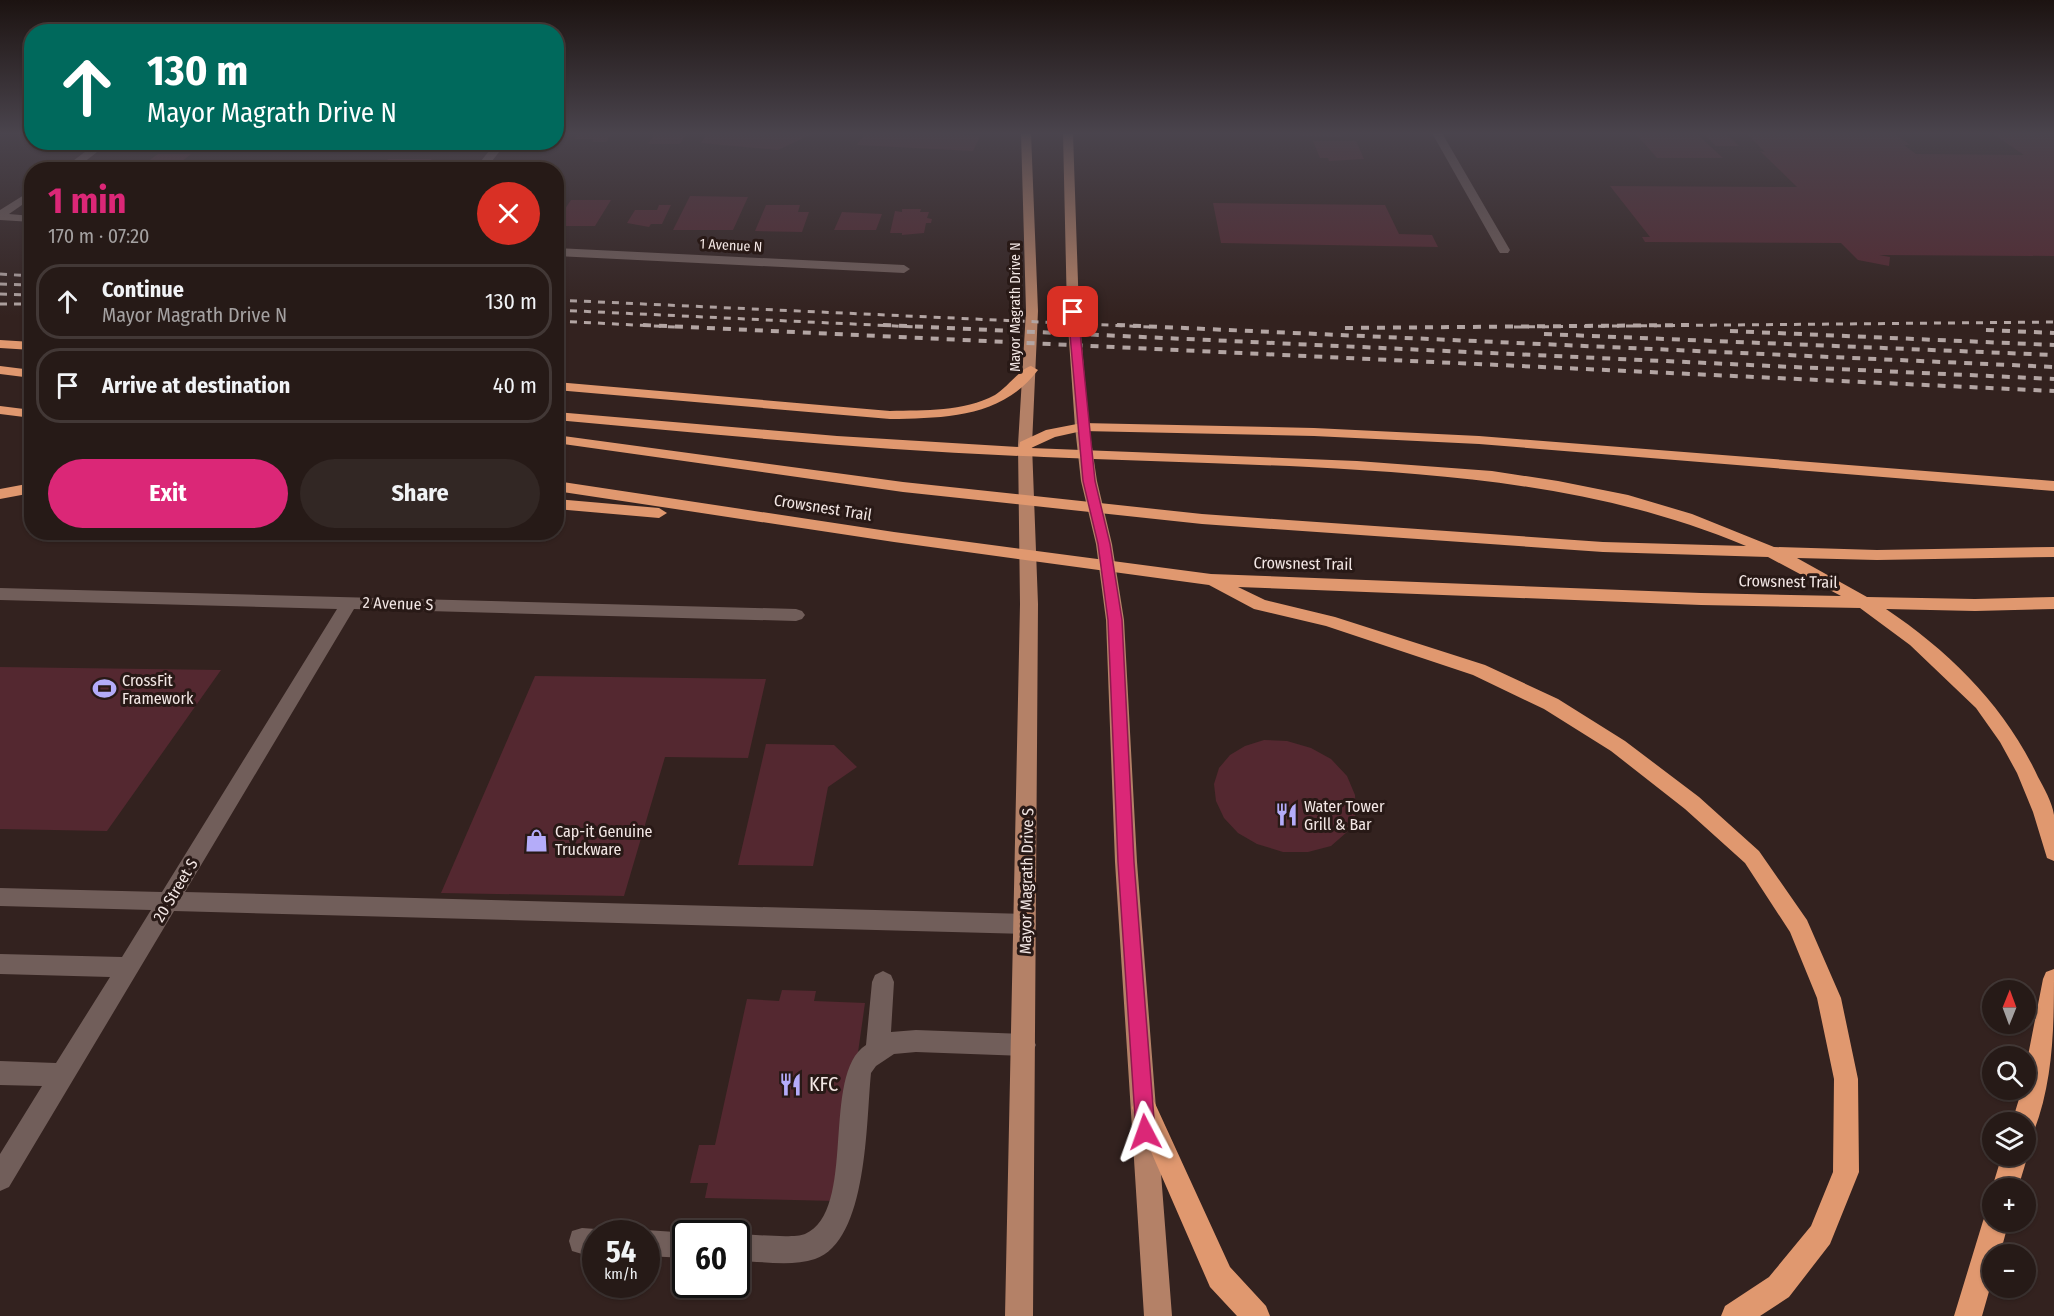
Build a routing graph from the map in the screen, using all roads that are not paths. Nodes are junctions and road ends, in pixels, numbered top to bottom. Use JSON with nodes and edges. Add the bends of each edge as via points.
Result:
{"nodes":[{"id":1,"x":1028,"y":194,"type":"edge"},
{"id":2,"x":1070,"y":194,"type":"edge"},
{"id":3,"x":1472,"y":194,"type":"edge"},
{"id":4,"x":24,"y":200,"type":"edge"},
{"id":5,"x":0,"y":216,"type":"edge"},
{"id":6,"x":24,"y":218,"type":"edge"},
{"id":7,"x":1504,"y":250,"type":"dead end"},
{"id":8,"x":564,"y":252,"type":"edge"},
{"id":9,"x":904,"y":269,"type":"dead end"},
{"id":10,"x":0,"y":344,"type":"edge"},
{"id":11,"x":24,"y":346,"type":"edge"},
{"id":12,"x":0,"y":369,"type":"edge"},
{"id":13,"x":1030,"y":370,"type":"junction"},
{"id":14,"x":24,"y":371,"type":"edge"},
{"id":15,"x":564,"y":387,"type":"edge"},
{"id":16,"x":0,"y":410,"type":"edge"},
{"id":17,"x":24,"y":413,"type":"edge"},
{"id":18,"x":564,"y":417,"type":"edge"},
{"id":19,"x":1082,"y":426,"type":"junction"},
{"id":20,"x":564,"y":441,"type":"edge"},
{"id":21,"x":1025,"y":445,"type":"junction"},
{"id":22,"x":2054,"y":486,"type":"edge"},
{"id":23,"x":564,"y":487,"type":"edge"},
{"id":24,"x":24,"y":490,"type":"edge"},
{"id":25,"x":0,"y":494,"type":"edge"},
{"id":26,"x":564,"y":505,"type":"edge"},
{"id":27,"x":840,"y":530,"type":"junction"},
{"id":28,"x":2054,"y":552,"type":"edge"},
{"id":29,"x":1211,"y":580,"type":"junction"},
{"id":30,"x":0,"y":594,"type":"edge"},
{"id":31,"x":350,"y":602,"type":"junction"},
{"id":32,"x":2054,"y":603,"type":"edge"},
{"id":33,"x":796,"y":615,"type":"dead end"},
{"id":34,"x":2054,"y":852,"type":"edge"},
{"id":35,"x":0,"y":897,"type":"edge"},
{"id":36,"x":169,"y":900,"type":"junction"},
{"id":37,"x":1025,"y":924,"type":"junction"},
{"id":38,"x":0,"y":963,"type":"edge"},
{"id":39,"x":129,"y":967,"type":"junction"},
{"id":40,"x":2054,"y":979,"type":"edge"},
{"id":41,"x":883,"y":982,"type":"dead end"},
{"id":42,"x":1024,"y":1045,"type":"junction"},
{"id":43,"x":878,"y":1049,"type":"junction"},
{"id":44,"x":0,"y":1073,"type":"edge"},
{"id":45,"x":63,"y":1075,"type":"junction"},
{"id":46,"x":1143,"y":1108,"type":"junction"},
{"id":47,"x":2028,"y":1112,"type":"edge"},
{"id":48,"x":0,"y":1178,"type":"edge"},
{"id":49,"x":1993,"y":1232,"type":"edge"},
{"id":50,"x":750,"y":1247,"type":"edge"},
{"id":51,"x":1019,"y":1316,"type":"edge"},
{"id":52,"x":1158,"y":1316,"type":"edge"},
{"id":53,"x":1256,"y":1316,"type":"edge"},
{"id":54,"x":1735,"y":1316,"type":"edge"},
{"id":55,"x":1968,"y":1316,"type":"edge"}],
"edges":[{"from":1,"to":13,"type":"main road","name":"Mayor Magrath Drive N"},
{"from":2,"to":19,"type":"main road"},
{"from":3,"to":7,"type":"street"},
{"from":4,"to":5,"type":"street"},
{"from":5,"to":6,"type":"street"},
{"from":8,"to":9,"type":"street","name":"1 Avenue N"},
{"from":10,"to":11,"type":"highway"},
{"from":12,"to":14,"type":"highway"},
{"from":13,"to":15,"type":"highway","via":[[1019,386],[1001,398],[971,408],[931,414],[890,415]]},
{"from":13,"to":21,"type":"main road","name":"Mayor Magrath Drive N"},
{"from":16,"to":17,"type":"highway"},
{"from":18,"to":34,"type":"highway","via":[[910,447],[1397,467],[1558,484],[1640,501],[1770,548],[1844,589],[1918,639],[1982,702],[2023,764]]},
{"from":19,"to":21,"type":"highway","via":[[1051,433]]},
{"from":19,"to":22,"type":"highway","via":[[1479,440]]},
{"from":19,"to":46,"type":"main road","via":[[1115,620]]},
{"from":20,"to":28,"type":"highway","name":"Crowsnest Trail","via":[[903,487],[1202,519],[1603,547],[1877,555]]},
{"from":21,"to":37,"type":"main road","name":"Mayor Magrath Drive S","via":[[1029,604]]},
{"from":23,"to":27,"type":"highway","name":"Crowsnest Trail"},
{"from":24,"to":25,"type":"highway"},
{"from":26,"to":27,"type":"highway"},
{"from":27,"to":29,"type":"highway","name":"Crowsnest Trail"},
{"from":29,"to":32,"type":"highway","name":"Crowsnest Trail","via":[[1701,599]]},
{"from":29,"to":54,"type":"highway","via":[[1260,605],[1329,621],[1479,670],[1551,704],[1618,746],[1752,856],[1799,927],[1829,998],[1846,1078],[1846,1173],[1821,1235],[1779,1287]]},
{"from":30,"to":31,"type":"street","name":"2 Avenue S"},
{"from":31,"to":33,"type":"street","name":"2 Avenue S"},
{"from":31,"to":36,"type":"street","name":"20 Street S"},
{"from":35,"to":36,"type":"street"},
{"from":36,"to":37,"type":"street"},
{"from":36,"to":39,"type":"street","name":"20 Street S"},
{"from":37,"to":42,"type":"main road","name":"Mayor Magrath Drive S"},
{"from":38,"to":39,"type":"street"},
{"from":39,"to":45,"type":"street","name":"20 Street S"},
{"from":40,"to":47,"type":"highway"},
{"from":41,"to":43,"type":"street"},
{"from":42,"to":43,"type":"street","via":[[916,1041],[890,1043]]},
{"from":42,"to":51,"type":"main road","name":"Mayor Magrath Drive S"},
{"from":43,"to":50,"type":"street","via":[[859,1070],[846,1191],[835,1225],[813,1245],[796,1249]]},
{"from":44,"to":45,"type":"street"},
{"from":45,"to":48,"type":"street","name":"20 Street S"},
{"from":46,"to":52,"type":"main road"},
{"from":46,"to":53,"type":"highway","via":[[1220,1277]]},
{"from":49,"to":55,"type":"highway"}]}
